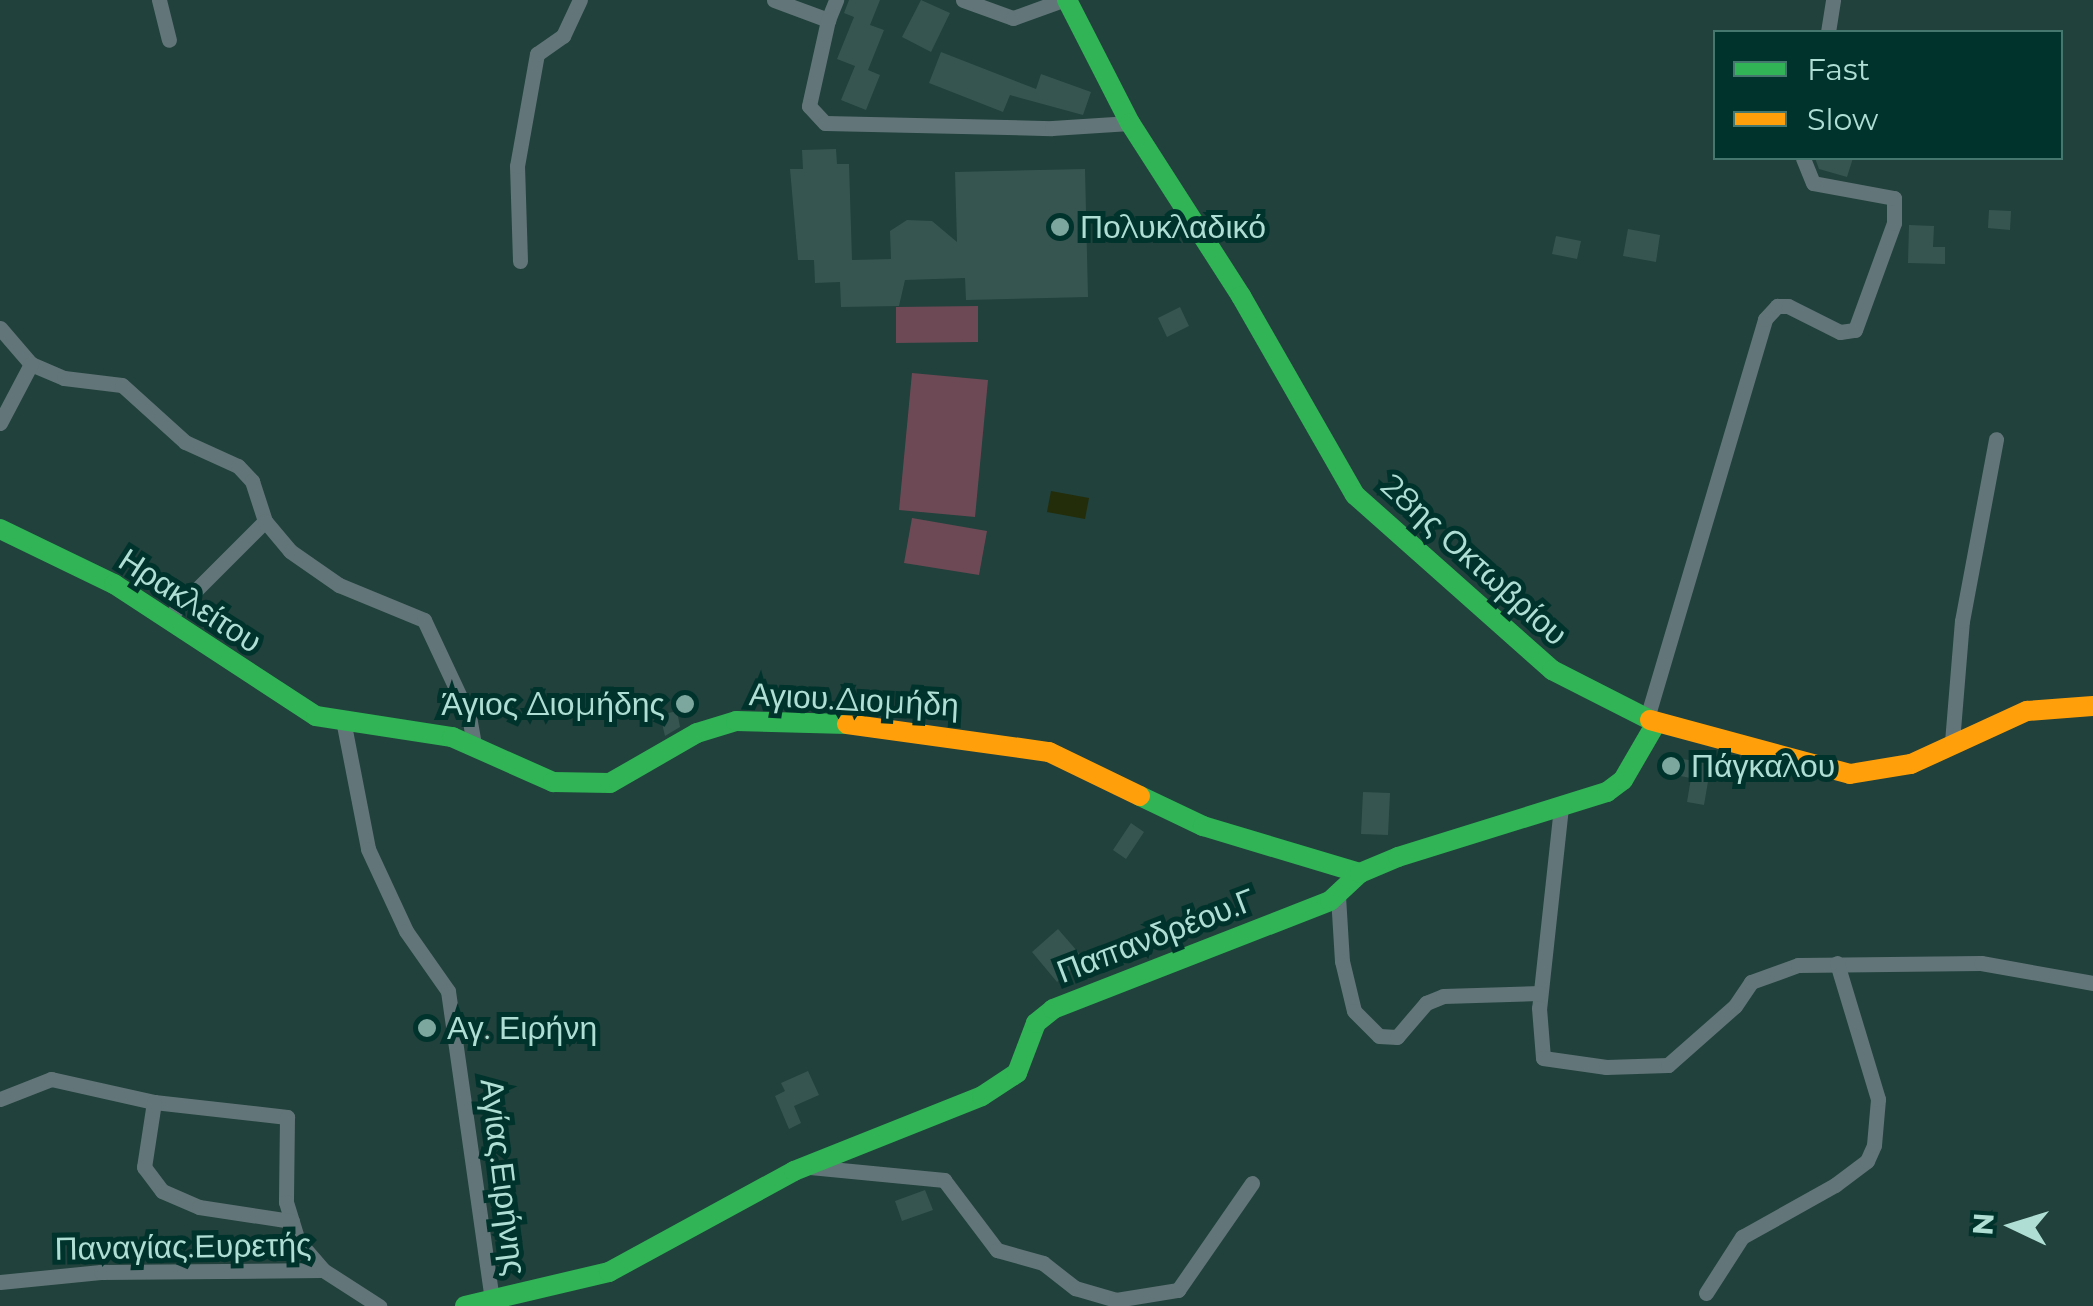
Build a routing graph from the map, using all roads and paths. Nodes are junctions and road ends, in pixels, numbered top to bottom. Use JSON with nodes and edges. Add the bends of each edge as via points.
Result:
{"nodes":[{"id":1,"x":159,"y":0,"type":"edge"},
{"id":2,"x":580,"y":0,"type":"edge"},
{"id":3,"x":774,"y":0,"type":"edge"},
{"id":4,"x":836,"y":0,"type":"edge"},
{"id":5,"x":963,"y":0,"type":"edge"},
{"id":6,"x":1065,"y":0,"type":"edge"},
{"id":7,"x":1833,"y":0,"type":"edge"},
{"id":8,"x":828,"y":20,"type":"junction"},
{"id":9,"x":1828,"y":30,"type":"edge"},
{"id":10,"x":169,"y":40,"type":"dead end"},
{"id":11,"x":1130,"y":123,"type":"junction"},
{"id":12,"x":1804,"y":160,"type":"edge"},
{"id":13,"x":520,"y":261,"type":"dead end"},
{"id":14,"x":0,"y":328,"type":"edge"},
{"id":15,"x":31,"y":364,"type":"junction"},
{"id":16,"x":0,"y":423,"type":"edge"},
{"id":17,"x":1996,"y":438,"type":"dead end"},
{"id":18,"x":265,"y":521,"type":"junction"},
{"id":19,"x":0,"y":529,"type":"edge"},
{"id":20,"x":167,"y":619,"type":"junction"},
{"id":21,"x":2093,"y":706,"type":"edge"},
{"id":22,"x":1651,"y":721,"type":"junction"},
{"id":23,"x":344,"y":726,"type":"junction"},
{"id":24,"x":1952,"y":742,"type":"junction"},
{"id":25,"x":474,"y":744,"type":"junction"},
{"id":26,"x":1561,"y":807,"type":"junction"},
{"id":27,"x":1360,"y":873,"type":"junction"},
{"id":28,"x":1338,"y":896,"type":"junction"},
{"id":29,"x":1838,"y":963,"type":"junction"},
{"id":30,"x":2093,"y":983,"type":"edge"},
{"id":31,"x":1540,"y":994,"type":"junction"},
{"id":32,"x":0,"y":1099,"type":"edge"},
{"id":33,"x":154,"y":1102,"type":"junction"},
{"id":34,"x":810,"y":1167,"type":"junction"},
{"id":35,"x":1252,"y":1183,"type":"dead end"},
{"id":36,"x":292,"y":1221,"type":"junction"},
{"id":37,"x":323,"y":1270,"type":"junction"},
{"id":38,"x":0,"y":1282,"type":"edge"},
{"id":39,"x":1706,"y":1293,"type":"dead end"},
{"id":40,"x":492,"y":1301,"type":"junction"},
{"id":41,"x":352,"y":1302,"type":"edge"},
{"id":42,"x":379,"y":1306,"type":"edge"},
{"id":43,"x":465,"y":1306,"type":"edge"}],
"edges":[{"from":1,"to":10,"type":"street"},
{"from":2,"to":13,"type":"street","via":[[564,36],[537,54],[517,166]]},
{"from":3,"to":8,"type":"street"},
{"from":4,"to":8,"type":"street"},
{"from":5,"to":6,"type":"street","via":[[1013,18]]},
{"from":6,"to":11,"type":"street","name":"28ης Οκτωβρίου"},
{"from":7,"to":9,"type":"street"},
{"from":8,"to":11,"type":"street","via":[[809,106],[825,123]]},
{"from":11,"to":22,"type":"street","name":"28ης Οκτωβρίου","via":[[1191,213],[1364,507],[1552,670]]},
{"from":12,"to":22,"type":"street","via":[[1813,183],[1894,198],[1894,223],[1855,330],[1840,332],[1788,306],[1777,306],[1765,320]]},
{"from":14,"to":15,"type":"street"},
{"from":15,"to":16,"type":"street"},
{"from":15,"to":18,"type":"street","via":[[64,378],[122,386],[185,442],[238,466],[252,481]]},
{"from":17,"to":24,"type":"street","via":[[1962,621]]},
{"from":18,"to":20,"type":"street"},
{"from":18,"to":25,"type":"street","via":[[290,551],[340,585],[424,620],[469,716]]},
{"from":19,"to":20,"type":"street","name":"Ηρακλείτου","via":[[114,584]]},
{"from":20,"to":23,"type":"street","name":"Ηρακλείτου","via":[[316,716]]},
{"from":21,"to":24,"type":"street","name":"28ης Οκτωβρίου","via":[[2027,711]]},
{"from":22,"to":24,"type":"street","name":"28ης Οκτωβρίου","via":[[1841,774],[1903,766]]},
{"from":22,"to":26,"type":"street","name":"Παπανδρέου.Γ","via":[[1614,788]]},
{"from":23,"to":25,"type":"street","name":"Αγιου.Διομήδη","via":[[431,732]]},
{"from":23,"to":40,"type":"street","name":"Αγίας.Ειρήνης","via":[[368,849],[406,931],[448,991]]},
{"from":25,"to":27,"type":"street","name":"Αγιου.Διομήδη","via":[[553,782],[590,787],[696,733],[736,721],[894,726],[970,736],[1049,752],[1202,826]]},
{"from":26,"to":27,"type":"street","name":"Παπανδρέου.Γ"},
{"from":26,"to":31,"type":"street"},
{"from":27,"to":28,"type":"street","name":"Παπανδρέου.Γ"},
{"from":28,"to":31,"type":"street","via":[[1354,1011],[1378,1036],[1397,1037],[1426,1004],[1443,996]]},
{"from":28,"to":34,"type":"street","name":"Παπανδρέου.Γ","via":[[1053,1009],[1036,1023],[1020,1069],[1008,1081],[932,1121]]},
{"from":29,"to":30,"type":"street","via":[[1980,963]]},
{"from":29,"to":31,"type":"street","via":[[1798,966],[1751,982],[1735,1006],[1668,1065],[1606,1067],[1543,1058]]},
{"from":29,"to":39,"type":"street","via":[[1878,1099],[1874,1145],[1867,1161],[1835,1185],[1742,1236]]},
{"from":32,"to":33,"type":"street","via":[[52,1079]]},
{"from":33,"to":36,"type":"street","via":[[144,1167],[162,1191],[199,1206]]},
{"from":33,"to":36,"type":"street","via":[[286,1117]]},
{"from":34,"to":35,"type":"street","via":[[944,1180],[997,1250],[1043,1263],[1074,1288],[1116,1300],[1178,1290]]},
{"from":34,"to":40,"type":"street","name":"Παπανδρέου.Γ","via":[[609,1272]]},
{"from":36,"to":37,"type":"street","via":[[298,1241]]},
{"from":37,"to":38,"type":"street","name":"Παναγίας.Ευρετής","via":[[101,1272]]},
{"from":37,"to":41,"type":"street","name":"Παναγίας.Ευρετής"},
{"from":40,"to":43,"type":"street","name":"Παπανδρέου.Γ"},
{"from":41,"to":42,"type":"street"}]}
